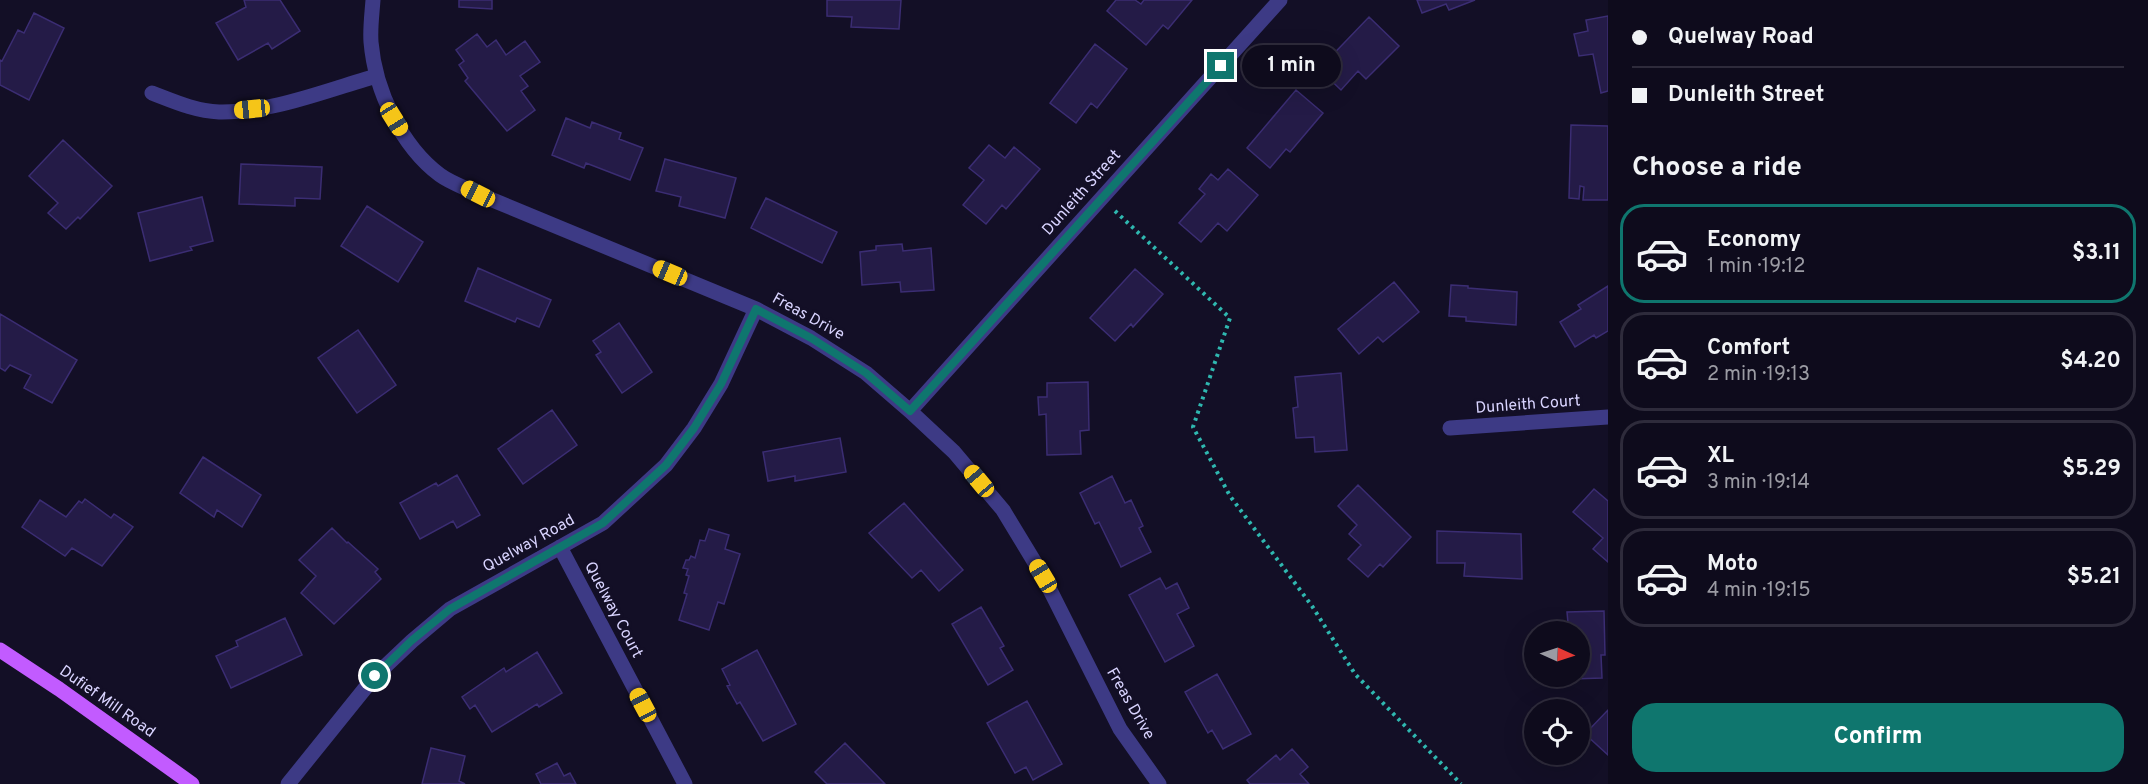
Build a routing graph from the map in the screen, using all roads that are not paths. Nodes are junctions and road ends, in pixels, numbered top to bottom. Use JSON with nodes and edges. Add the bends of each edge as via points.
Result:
{"nodes":[{"id":1,"x":373,"y":0,"type":"edge"},
{"id":2,"x":1280,"y":0,"type":"edge"},
{"id":3,"x":377,"y":76,"type":"junction"},
{"id":4,"x":152,"y":93,"type":"dead end"},
{"id":5,"x":756,"y":309,"type":"junction"},
{"id":6,"x":910,"y":411,"type":"junction"},
{"id":7,"x":1608,"y":417,"type":"edge"},
{"id":8,"x":1450,"y":428,"type":"dead end"},
{"id":9,"x":560,"y":547,"type":"junction"},
{"id":10,"x":0,"y":650,"type":"edge"},
{"id":11,"x":192,"y":784,"type":"edge"},
{"id":12,"x":288,"y":784,"type":"edge"},
{"id":13,"x":685,"y":784,"type":"edge"},
{"id":14,"x":1159,"y":784,"type":"edge"}],
"edges":[{"from":1,"to":3,"type":"street","name":"Freas Drive","via":[[371,41]]},
{"from":2,"to":6,"type":"street","name":"Dunleith Street"},
{"from":3,"to":4,"type":"street","via":[[268,107],[218,112],[184,106]]},
{"from":3,"to":5,"type":"street","name":"Freas Drive","via":[[394,119],[415,152],[441,176]]},
{"from":5,"to":6,"type":"street","name":"Freas Drive","via":[[866,373]]},
{"from":5,"to":9,"type":"street","name":"Quelway Road","via":[[721,384],[666,465],[603,523]]},
{"from":6,"to":14,"type":"street","name":"Freas Drive","via":[[954,452],[1003,510],[1043,576],[1120,729]]},
{"from":7,"to":8,"type":"street","name":"Dunleith Court"},
{"from":9,"to":12,"type":"street","name":"Quelway Road","via":[[450,609],[411,641],[375,676]]},
{"from":9,"to":13,"type":"street","name":"Quelway Court"},
{"from":10,"to":11,"type":"main road","name":"Dufief Mill Road"}]}
